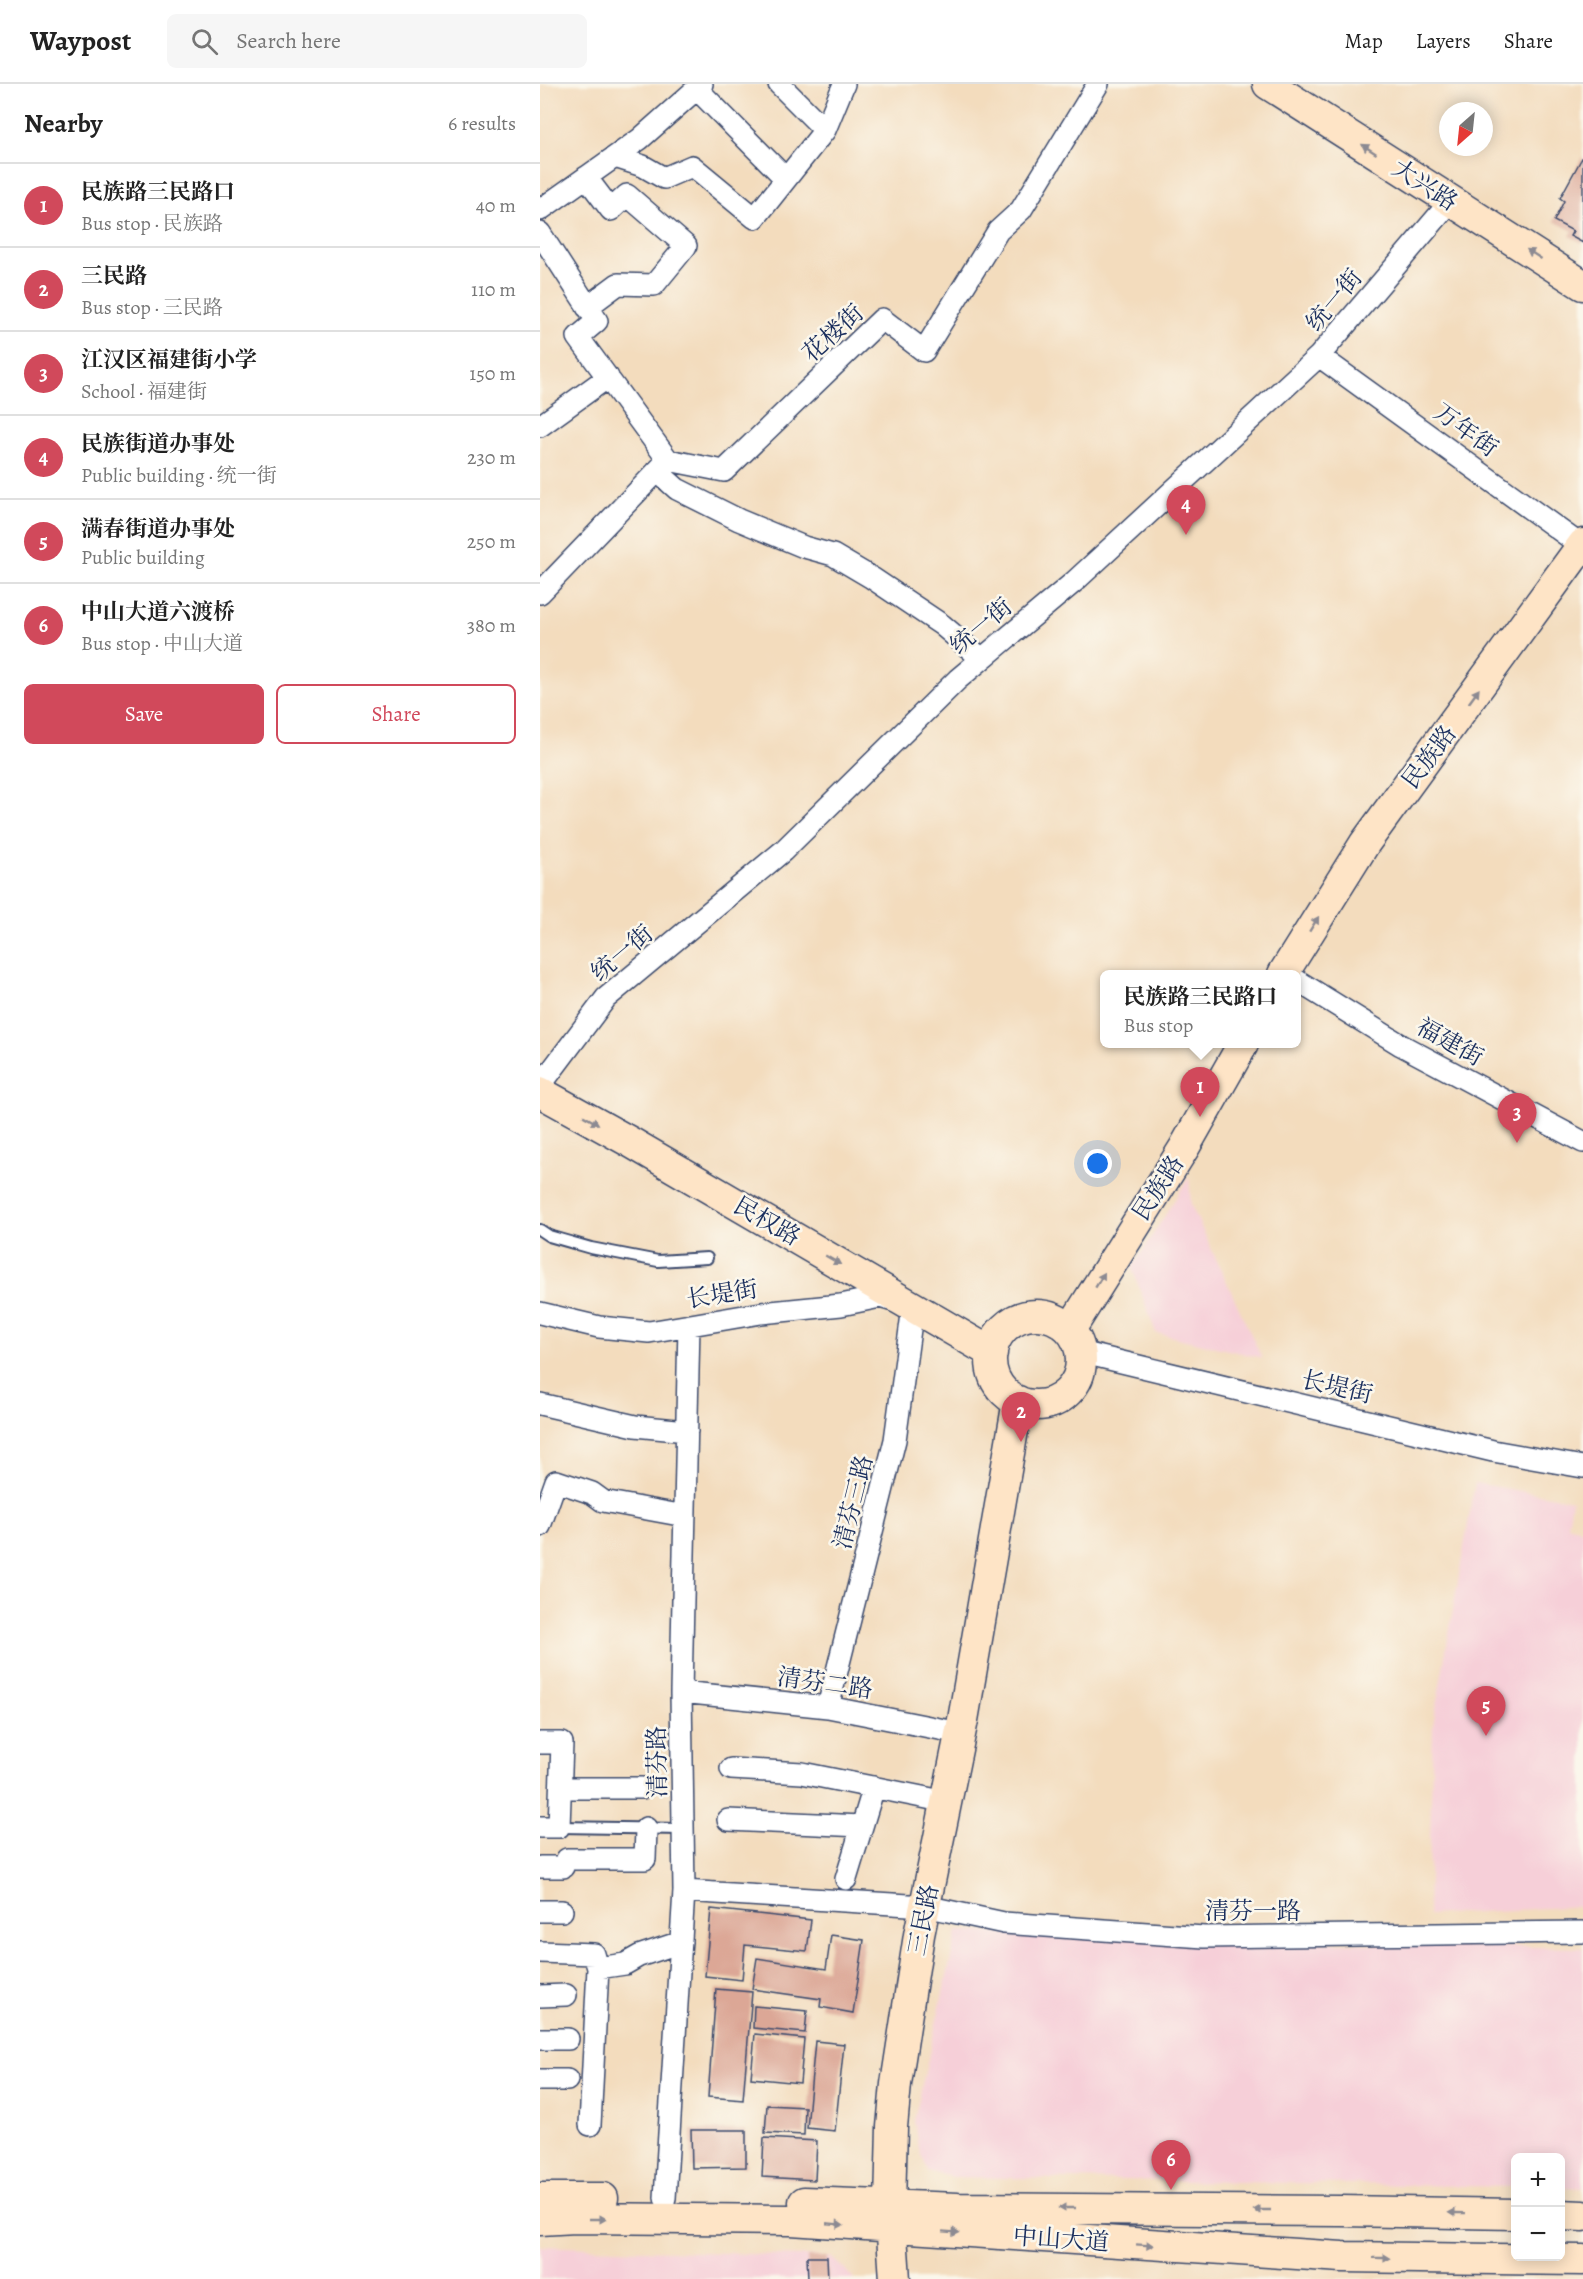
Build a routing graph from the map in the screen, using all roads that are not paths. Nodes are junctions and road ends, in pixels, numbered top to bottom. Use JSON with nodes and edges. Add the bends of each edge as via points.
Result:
{"nodes":[{"id":1,"x":779,"y":84,"type":"edge"},
{"id":2,"x":844,"y":84,"type":"edge"},
{"id":3,"x":1098,"y":84,"type":"edge"},
{"id":4,"x":1268,"y":84,"type":"edge"},
{"id":5,"x":699,"y":86,"type":"edge"},
{"id":6,"x":825,"y":130,"type":"junction"},
{"id":7,"x":615,"y":157,"type":"junction"},
{"id":8,"x":586,"y":177,"type":"junction"},
{"id":9,"x":786,"y":179,"type":"junction"},
{"id":10,"x":1452,"y":201,"type":"junction"},
{"id":11,"x":540,"y":210,"type":"edge"},
{"id":12,"x":540,"y":234,"type":"edge"},
{"id":13,"x":1583,"y":285,"type":"edge"},
{"id":14,"x":587,"y":307,"type":"junction"},
{"id":15,"x":1319,"y":356,"type":"junction"},
{"id":16,"x":608,"y":377,"type":"junction"},
{"id":17,"x":540,"y":426,"type":"edge"},
{"id":18,"x":663,"y":465,"type":"junction"},
{"id":19,"x":1583,"y":546,"type":"edge"},
{"id":20,"x":540,"y":593,"type":"edge"},
{"id":21,"x":982,"y":658,"type":"junction"},
{"id":22,"x":1291,"y":970,"type":"edge"},
{"id":23,"x":1301,"y":983,"type":"edge"},
{"id":24,"x":1241,"y":1048,"type":"edge"},
{"id":25,"x":540,"y":1086,"type":"edge"},
{"id":26,"x":540,"y":1092,"type":"edge"},
{"id":27,"x":1583,"y":1142,"type":"edge"},
{"id":28,"x":540,"y":1230,"type":"edge"},
{"id":29,"x":707,"y":1258,"type":"dead end"},
{"id":30,"x":913,"y":1306,"type":"junction"},
{"id":31,"x":540,"y":1313,"type":"edge"},
{"id":32,"x":689,"y":1325,"type":"junction"},
{"id":33,"x":1075,"y":1341,"type":"junction"},
{"id":34,"x":992,"y":1353,"type":"junction"},
{"id":35,"x":1018,"y":1401,"type":"junction"},
{"id":36,"x":540,"y":1404,"type":"edge"},
{"id":37,"x":687,"y":1431,"type":"junction"},
{"id":38,"x":1583,"y":1467,"type":"edge"},
{"id":39,"x":685,"y":1516,"type":"junction"},
{"id":40,"x":540,"y":1526,"type":"edge"},
{"id":41,"x":681,"y":1692,"type":"junction"},
{"id":42,"x":828,"y":1707,"type":"junction"},
{"id":43,"x":960,"y":1733,"type":"junction"},
{"id":44,"x":540,"y":1743,"type":"edge"},
{"id":45,"x":730,"y":1769,"type":"dead end"},
{"id":46,"x":874,"y":1787,"type":"junction"},
{"id":47,"x":561,"y":1788,"type":"junction"},
{"id":48,"x":642,"y":1788,"type":"dead end"},
{"id":49,"x":946,"y":1802,"type":"junction"},
{"id":50,"x":728,"y":1820,"type":"dead end"},
{"id":51,"x":862,"y":1826,"type":"junction"},
{"id":52,"x":550,"y":1827,"type":"edge"},
{"id":53,"x":646,"y":1828,"type":"junction"},
{"id":54,"x":683,"y":1829,"type":"junction"},
{"id":55,"x":540,"y":1867,"type":"edge"},
{"id":56,"x":846,"y":1880,"type":"dead end"},
{"id":57,"x":684,"y":1892,"type":"junction"},
{"id":58,"x":925,"y":1906,"type":"junction"},
{"id":59,"x":540,"y":1911,"type":"edge"},
{"id":60,"x":562,"y":1911,"type":"dead end"},
{"id":61,"x":1583,"y":1932,"type":"edge"},
{"id":62,"x":681,"y":1942,"type":"junction"},
{"id":63,"x":540,"y":1952,"type":"edge"},
{"id":64,"x":598,"y":1968,"type":"junction"},
{"id":65,"x":566,"y":1995,"type":"dead end"},
{"id":66,"x":540,"y":1996,"type":"edge"},
{"id":67,"x":540,"y":2039,"type":"edge"},
{"id":68,"x":568,"y":2039,"type":"dead end"},
{"id":69,"x":540,"y":2080,"type":"edge"},
{"id":70,"x":567,"y":2080,"type":"dead end"},
{"id":71,"x":590,"y":2125,"type":"dead end"},
{"id":72,"x":540,"y":2198,"type":"edge"},
{"id":73,"x":665,"y":2198,"type":"junction"},
{"id":74,"x":1341,"y":2211,"type":"junction"},
{"id":75,"x":1511,"y":2214,"type":"edge"},
{"id":76,"x":1565,"y":2215,"type":"edge"},
{"id":77,"x":1583,"y":2216,"type":"edge"},
{"id":78,"x":891,"y":2217,"type":"junction"},
{"id":79,"x":540,"y":2220,"type":"edge"},
{"id":80,"x":1583,"y":2260,"type":"edge"},
{"id":81,"x":1342,"y":2268,"type":"edge"},
{"id":82,"x":895,"y":2279,"type":"edge"}],
"edges":[{"from":1,"to":6,"type":"street"},
{"from":2,"to":6,"type":"street"},
{"from":3,"to":18,"type":"street","name":"花楼街","via":[[1021,210],[998,231],[924,351],[882,319],[723,471]]},
{"from":10,"to":4,"type":"main road","name":"大兴路","one_way":true},
{"from":5,"to":7,"type":"street"},
{"from":5,"to":9,"type":"street"},
{"from":6,"to":9,"type":"street"},
{"from":7,"to":8,"type":"street"},
{"from":7,"to":9,"type":"street","via":[[664,178],[692,166],[755,218]]},
{"from":8,"to":11,"type":"street"},
{"from":8,"to":14,"type":"street","via":[[611,210],[627,195],[686,246],[654,285],[618,284]]},
{"from":13,"to":10,"type":"main road","name":"大兴路","one_way":true},
{"from":10,"to":15,"type":"street","name":"统一街"},
{"from":12,"to":14,"type":"street"},
{"from":14,"to":16,"type":"street","via":[[597,321],[578,337]]},
{"from":15,"to":19,"type":"street","name":"万年街"},
{"from":15,"to":21,"type":"street","name":"统一街","via":[[1074,582]]},
{"from":16,"to":17,"type":"street"},
{"from":16,"to":18,"type":"street"},
{"from":18,"to":20,"type":"street"},
{"from":18,"to":21,"type":"street","via":[[677,489],[739,520],[833,555],[891,589]]},
{"from":22,"to":19,"type":"main road","name":"民族路","one_way":true,"via":[[1365,843]]},
{"from":21,"to":25,"type":"street","name":"统一街","via":[[783,851],[606,998]]},
{"from":23,"to":27,"type":"street","name":"福建街","via":[[1401,1045]]},
{"from":33,"to":24,"type":"main road","name":"民族路","one_way":true},
{"from":26,"to":30,"type":"main road","name":"民权路","one_way":true},
{"from":28,"to":29,"type":"lane","via":[[591,1248],[658,1261]]},
{"from":30,"to":32,"type":"street","name":"长堤街","via":[[880,1297]]},
{"from":30,"to":34,"type":"main road","name":"民权路"},
{"from":30,"to":42,"type":"street","name":"清芬三路","via":[[895,1440]]},
{"from":31,"to":32,"type":"street","name":"长堤街","via":[[599,1327],[649,1332]]},
{"from":32,"to":37,"type":"street","name":"清芬路"},
{"from":33,"to":34,"type":"main road","via":[[1054,1319],[1039,1315],[1016,1319],[1002,1329]]},
{"from":33,"to":35,"type":"main road","via":[[1080,1368],[1065,1394],[1052,1402],[1034,1405]]},
{"from":33,"to":38,"type":"street","name":"长堤街","via":[[1493,1451]]},
{"from":34,"to":35,"type":"main road","via":[[991,1366],[998,1384]]},
{"from":35,"to":43,"type":"main road","name":"三民路"},
{"from":36,"to":37,"type":"street","via":[[635,1426]]},
{"from":37,"to":39,"type":"street","name":"清芬路"},
{"from":39,"to":40,"type":"street","via":[[603,1501],[592,1493],[556,1481]]},
{"from":39,"to":41,"type":"street","name":"清芬路"},
{"from":41,"to":42,"type":"street","name":"清芬二路"},
{"from":41,"to":54,"type":"street","name":"清芬路"},
{"from":42,"to":43,"type":"street","name":"清芬二路"},
{"from":43,"to":49,"type":"main road","name":"三民路"},
{"from":44,"to":47,"type":"street","via":[[562,1743]]},
{"from":45,"to":46,"type":"street","via":[[802,1773]]},
{"from":46,"to":49,"type":"street"},
{"from":46,"to":51,"type":"street"},
{"from":47,"to":48,"type":"street"},
{"from":47,"to":52,"type":"street"},
{"from":49,"to":58,"type":"main road","name":"三民路"},
{"from":50,"to":51,"type":"street"},
{"from":51,"to":56,"type":"street"},
{"from":52,"to":53,"type":"lane"},
{"from":53,"to":54,"type":"lane"},
{"from":53,"to":55,"type":"street","via":[[645,1859]]},
{"from":54,"to":57,"type":"street","name":"清芬路"},
{"from":57,"to":58,"type":"street","name":"清芬一路"},
{"from":57,"to":62,"type":"street","name":"清芬路"},
{"from":58,"to":61,"type":"street","name":"清芬一路","via":[[1004,1923],[1204,1937]]},
{"from":58,"to":78,"type":"main road","name":"三民路","via":[[896,2084]]},
{"from":59,"to":60,"type":"street"},
{"from":62,"to":64,"type":"street","via":[[625,1964]]},
{"from":62,"to":73,"type":"street","name":"清芬路"},
{"from":63,"to":64,"type":"street","via":[[594,1954]]},
{"from":64,"to":71,"type":"street"},
{"from":65,"to":66,"type":"street"},
{"from":67,"to":68,"type":"street"},
{"from":69,"to":70,"type":"street"},
{"from":72,"to":73,"type":"main road","name":"中山大道"},
{"from":73,"to":78,"type":"main road","name":"中山大道"},
{"from":75,"to":74,"type":"main road","name":"中山大道","one_way":true},
{"from":74,"to":78,"type":"main road","name":"中山大道","one_way":true,"via":[[958,2208]]},
{"from":74,"to":81,"type":"main road"},
{"from":76,"to":77,"type":"main road"},
{"from":79,"to":78,"type":"main road","name":"中山大道","one_way":true},
{"from":78,"to":81,"type":"main road","name":"中山大道","one_way":true},
{"from":78,"to":82,"type":"main road","name":"三民路"},
{"from":81,"to":80,"type":"main road","name":"中山大道","one_way":true}]}
